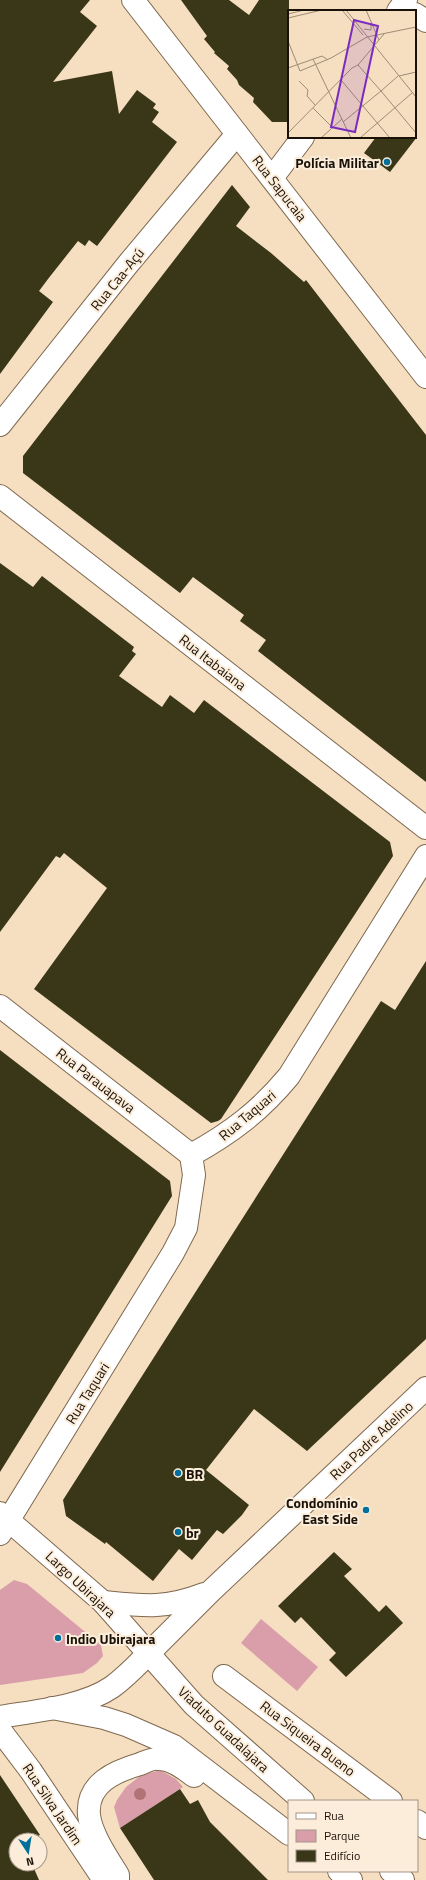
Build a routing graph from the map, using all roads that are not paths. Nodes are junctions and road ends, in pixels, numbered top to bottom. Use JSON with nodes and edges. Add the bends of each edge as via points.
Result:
{"nodes":[{"id":1,"x":133,"y":0,"type":"edge"},
{"id":2,"x":416,"y":14,"type":"edge"},
{"id":3,"x":426,"y":21,"type":"edge"},
{"id":4,"x":237,"y":134,"type":"junction"},
{"id":5,"x":302,"y":138,"type":"edge"},
{"id":6,"x":272,"y":178,"type":"junction"},
{"id":7,"x":426,"y":377,"type":"edge"},
{"id":8,"x":0,"y":425,"type":"edge"},
{"id":9,"x":0,"y":496,"type":"edge"},
{"id":10,"x":426,"y":828,"type":"edge"},
{"id":11,"x":426,"y":856,"type":"edge"},
{"id":12,"x":0,"y":1006,"type":"edge"},
{"id":13,"x":191,"y":1155,"type":"junction"},
{"id":14,"x":426,"y":1388,"type":"edge"},
{"id":15,"x":3,"y":1522,"type":"edge"},
{"id":16,"x":211,"y":1591,"type":"junction"},
{"id":17,"x":103,"y":1602,"type":"junction"},
{"id":18,"x":149,"y":1653,"type":"junction"},
{"id":19,"x":224,"y":1676,"type":"dead end"},
{"id":20,"x":52,"y":1708,"type":"junction"},
{"id":21,"x":0,"y":1717,"type":"edge"},
{"id":22,"x":0,"y":1730,"type":"edge"},
{"id":23,"x":218,"y":1780,"type":"junction"},
{"id":24,"x":302,"y":1800,"type":"edge"},
{"id":25,"x":390,"y":1800,"type":"edge"},
{"id":26,"x":418,"y":1822,"type":"edge"},
{"id":27,"x":426,"y":1828,"type":"edge"},
{"id":28,"x":288,"y":1833,"type":"edge"},
{"id":29,"x":340,"y":1872,"type":"edge"},
{"id":30,"x":392,"y":1872,"type":"edge"},
{"id":31,"x":104,"y":1880,"type":"edge"},
{"id":32,"x":118,"y":1880,"type":"edge"},
{"id":33,"x":351,"y":1880,"type":"edge"},
{"id":34,"x":402,"y":1880,"type":"edge"}],
"edges":[{"from":1,"to":4,"type":"street","name":"Rua Sapucaia"},
{"from":2,"to":3,"type":"street"},
{"from":4,"to":6,"type":"street","name":"Rua Sapucaia"},
{"from":4,"to":8,"type":"street","name":"Rua Caa-Açú","via":[[128,264]]},
{"from":5,"to":6,"type":"street"},
{"from":6,"to":7,"type":"street","name":"Rua Sapucaia"},
{"from":9,"to":10,"type":"street","name":"Rua Itabaiana"},
{"from":11,"to":13,"type":"street","name":"Rua Taquari","via":[[289,1076],[271,1098],[234,1130]]},
{"from":12,"to":13,"type":"street","name":"Rua Parauapava"},
{"from":13,"to":15,"type":"street","name":"Rua Taquari","via":[[194,1175],[186,1228],[174,1253]]},
{"from":14,"to":16,"type":"street","name":"Rua Padre Adelino"},
{"from":15,"to":17,"type":"street","name":"Largo Ubirajara"},
{"from":16,"to":17,"type":"street","name":"Rua Padre Adelino","via":[[183,1602],[155,1607]]},
{"from":16,"to":18,"type":"street","name":"Rua Padre Adelino"},
{"from":17,"to":18,"type":"street","name":"Largo Ubirajara"},
{"from":18,"to":20,"type":"street","via":[[112,1687],[98,1695]]},
{"from":18,"to":24,"type":"street","name":"Viaduto Guadalajara","via":[[194,1705]]},
{"from":19,"to":25,"type":"street","name":"Rua Siqueira Bueno"},
{"from":20,"to":21,"type":"street"},
{"from":20,"to":23,"type":"street","via":[[126,1725],[174,1746]]},
{"from":22,"to":31,"type":"street","name":"Rua Silva Jardim"},
{"from":23,"to":28,"type":"street"},
{"from":23,"to":32,"type":"street","via":[[203,1782],[176,1764],[157,1758],[118,1771],[100,1782],[91,1797],[89,1815],[101,1849],[118,1875]]},
{"from":26,"to":27,"type":"street"},
{"from":29,"to":33,"type":"street"},
{"from":30,"to":34,"type":"street"}]}
